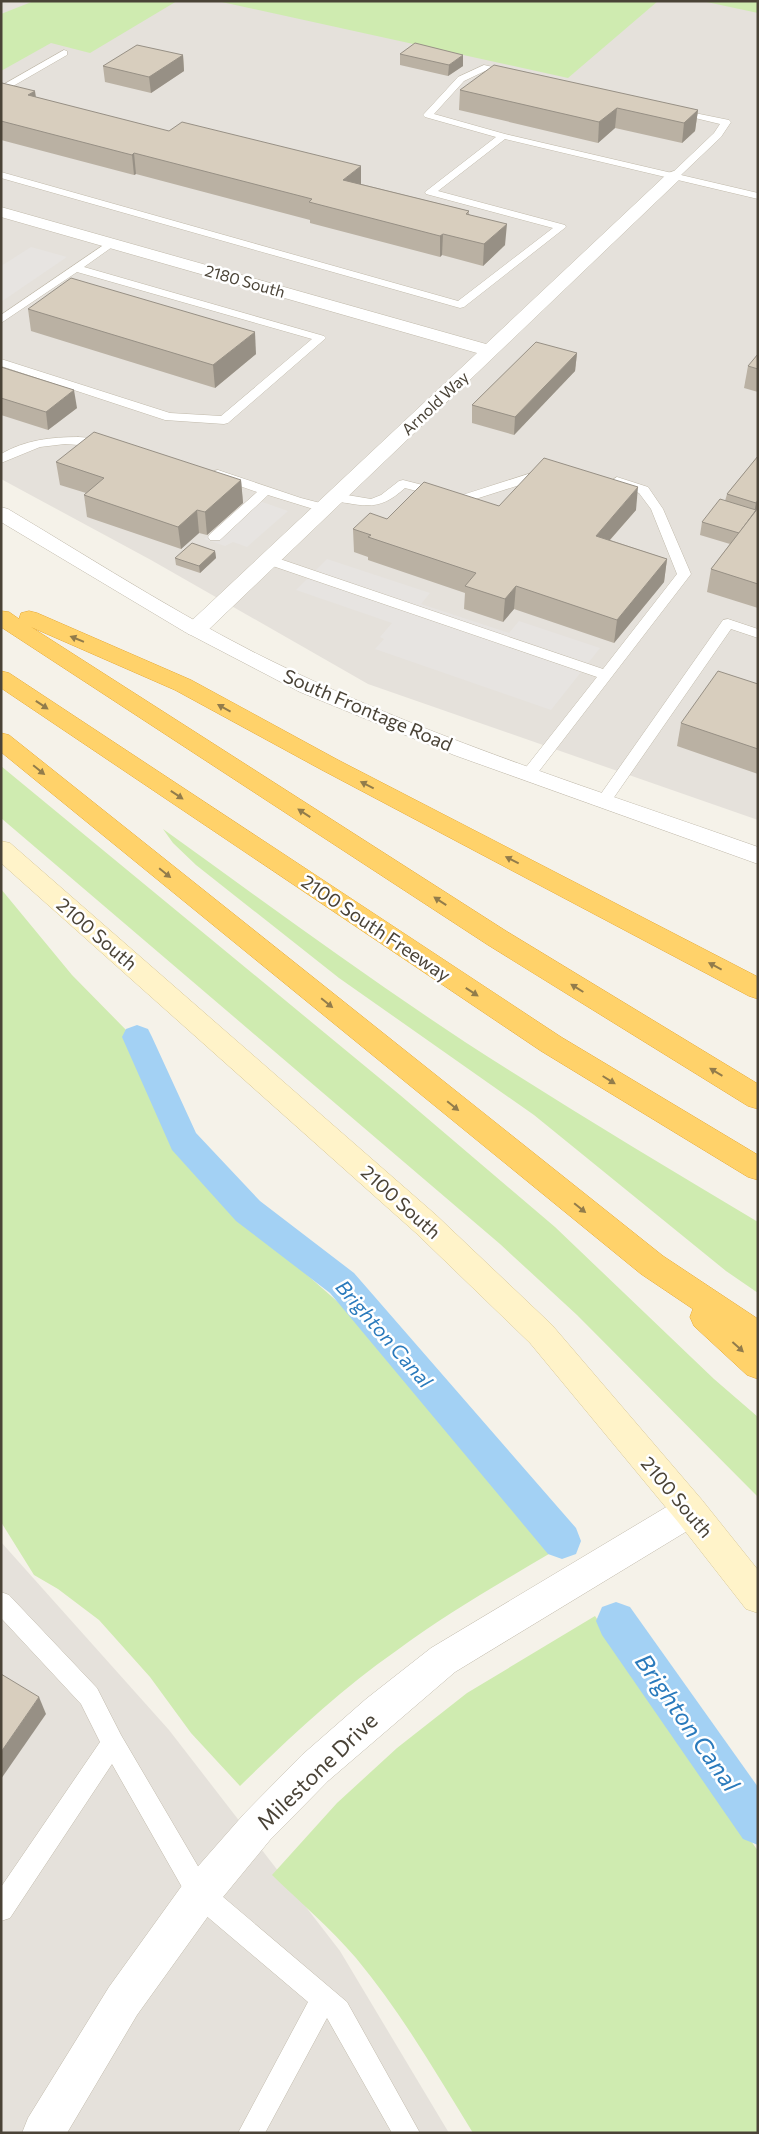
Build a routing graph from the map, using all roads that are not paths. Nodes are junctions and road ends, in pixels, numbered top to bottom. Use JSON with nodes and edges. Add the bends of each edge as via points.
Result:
{"nodes":[{"id":1,"x":64,"y":53,"type":"dead end"},
{"id":2,"x":523,"y":76,"type":"edge"},
{"id":3,"x":1,"y":90,"type":"edge"},
{"id":4,"x":658,"y":107,"type":"edge"},
{"id":5,"x":503,"y":136,"type":"junction"},
{"id":6,"x":1,"y":175,"type":"edge"},
{"id":7,"x":674,"y":176,"type":"junction"},
{"id":8,"x":756,"y":194,"type":"edge"},
{"id":9,"x":1,"y":212,"type":"edge"},
{"id":10,"x":111,"y":243,"type":"junction"},
{"id":11,"x":76,"y":268,"type":"junction"},
{"id":12,"x":1,"y":320,"type":"edge"},
{"id":13,"x":490,"y":350,"type":"junction"},
{"id":14,"x":1,"y":362,"type":"edge"},
{"id":15,"x":122,"y":447,"type":"edge"},
{"id":16,"x":1,"y":459,"type":"edge"},
{"id":17,"x":557,"y":468,"type":"edge"},
{"id":18,"x":207,"y":471,"type":"edge"},
{"id":19,"x":601,"y":476,"type":"edge"},
{"id":20,"x":266,"y":490,"type":"junction"},
{"id":21,"x":329,"y":503,"type":"junction"},
{"id":22,"x":1,"y":513,"type":"edge"},
{"id":23,"x":215,"y":537,"type":"dead end"},
{"id":24,"x":269,"y":560,"type":"junction"},
{"id":25,"x":1,"y":605,"type":"edge"},
{"id":26,"x":1,"y":617,"type":"edge"},
{"id":27,"x":196,"y":629,"type":"junction"},
{"id":28,"x":758,"y":634,"type":"edge"},
{"id":29,"x":606,"y":675,"type":"junction"},
{"id":30,"x":1,"y":678,"type":"edge"},
{"id":31,"x":1,"y":740,"type":"edge"},
{"id":32,"x":528,"y":775,"type":"junction"},
{"id":33,"x":603,"y":802,"type":"junction"},
{"id":34,"x":1,"y":850,"type":"edge"},
{"id":35,"x":758,"y":856,"type":"edge"},
{"id":36,"x":758,"y":989,"type":"edge"},
{"id":37,"x":758,"y":1098,"type":"edge"},
{"id":38,"x":758,"y":1169,"type":"edge"},
{"id":39,"x":652,"y":1265,"type":"junction"},
{"id":40,"x":758,"y":1336,"type":"edge"},
{"id":41,"x":758,"y":1364,"type":"edge"},
{"id":42,"x":690,"y":1511,"type":"junction"},
{"id":43,"x":758,"y":1597,"type":"edge"},
{"id":44,"x":1,"y":1602,"type":"edge"},
{"id":45,"x":113,"y":1743,"type":"junction"},
{"id":46,"x":200,"y":1894,"type":"junction"},
{"id":47,"x":1,"y":1909,"type":"edge"},
{"id":48,"x":323,"y":1999,"type":"junction"},
{"id":49,"x":43,"y":2133,"type":"edge"},
{"id":50,"x":250,"y":2133,"type":"edge"},
{"id":51,"x":407,"y":2133,"type":"edge"}],
"edges":[{"from":1,"to":3,"type":"lane"},
{"from":2,"to":5,"type":"lane","via":[[484,68],[461,78],[428,115]]},
{"from":4,"to":7,"type":"lane","via":[[726,122],[718,135]]},
{"from":5,"to":6,"type":"lane","via":[[430,192],[561,227],[460,305]]},
{"from":5,"to":7,"type":"lane"},
{"from":7,"to":8,"type":"lane"},
{"from":7,"to":13,"type":"street","name":"Arnold Way"},
{"from":9,"to":10,"type":"street","name":"2180 South"},
{"from":10,"to":11,"type":"lane"},
{"from":10,"to":13,"type":"street","name":"2180 South"},
{"from":11,"to":12,"type":"lane"},
{"from":11,"to":14,"type":"lane","via":[[320,338],[224,420],[169,417]]},
{"from":13,"to":21,"type":"street","name":"Arnold Way"},
{"from":15,"to":16,"type":"lane","via":[[52,440],[32,444]]},
{"from":17,"to":21,"type":"lane","via":[[463,500],[403,484],[390,496],[373,504]]},
{"from":18,"to":20,"type":"lane"},
{"from":19,"to":29,"type":"lane","via":[[644,490],[657,509],[684,574]]},
{"from":20,"to":21,"type":"lane","via":[[296,501]]},
{"from":20,"to":23,"type":"lane"},
{"from":21,"to":24,"type":"street","name":"Arnold Way"},
{"from":22,"to":27,"type":"street","name":"South Frontage Road"},
{"from":24,"to":27,"type":"street","name":"Arnold Way"},
{"from":24,"to":29,"type":"lane"},
{"from":36,"to":25,"type":"highway","one_way":true,"via":[[183,685]]},
{"from":37,"to":26,"type":"highway","one_way":true,"via":[[497,938]]},
{"from":27,"to":32,"type":"street","name":"South Frontage Road","via":[[258,664],[380,719]]},
{"from":28,"to":33,"type":"lane","via":[[728,623]]},
{"from":29,"to":32,"type":"lane"},
{"from":30,"to":38,"type":"highway","name":"2100 South Freeway","one_way":true,"via":[[552,1044]]},
{"from":31,"to":39,"type":"highway","one_way":true},
{"from":32,"to":33,"type":"street","name":"South Frontage Road"},
{"from":33,"to":35,"type":"street","name":"South Frontage Road"},
{"from":34,"to":42,"type":"main road","name":"2100 South","via":[[418,1217],[535,1328]]},
{"from":39,"to":40,"type":"highway"},
{"from":39,"to":41,"type":"highway","one_way":true,"via":[[704,1317]]},
{"from":42,"to":43,"type":"main road","name":"2100 South"},
{"from":42,"to":46,"type":"street","name":"Milestone Drive","via":[[443,1660],[315,1768],[257,1827]]},
{"from":44,"to":45,"type":"lane","via":[[89,1696]]},
{"from":45,"to":46,"type":"lane"},
{"from":45,"to":47,"type":"lane"},
{"from":46,"to":48,"type":"lane"},
{"from":46,"to":49,"type":"street","name":"Milestone Drive","via":[[123,2001]]},
{"from":48,"to":50,"type":"lane"},
{"from":48,"to":51,"type":"lane","via":[[338,2011]]}]}
